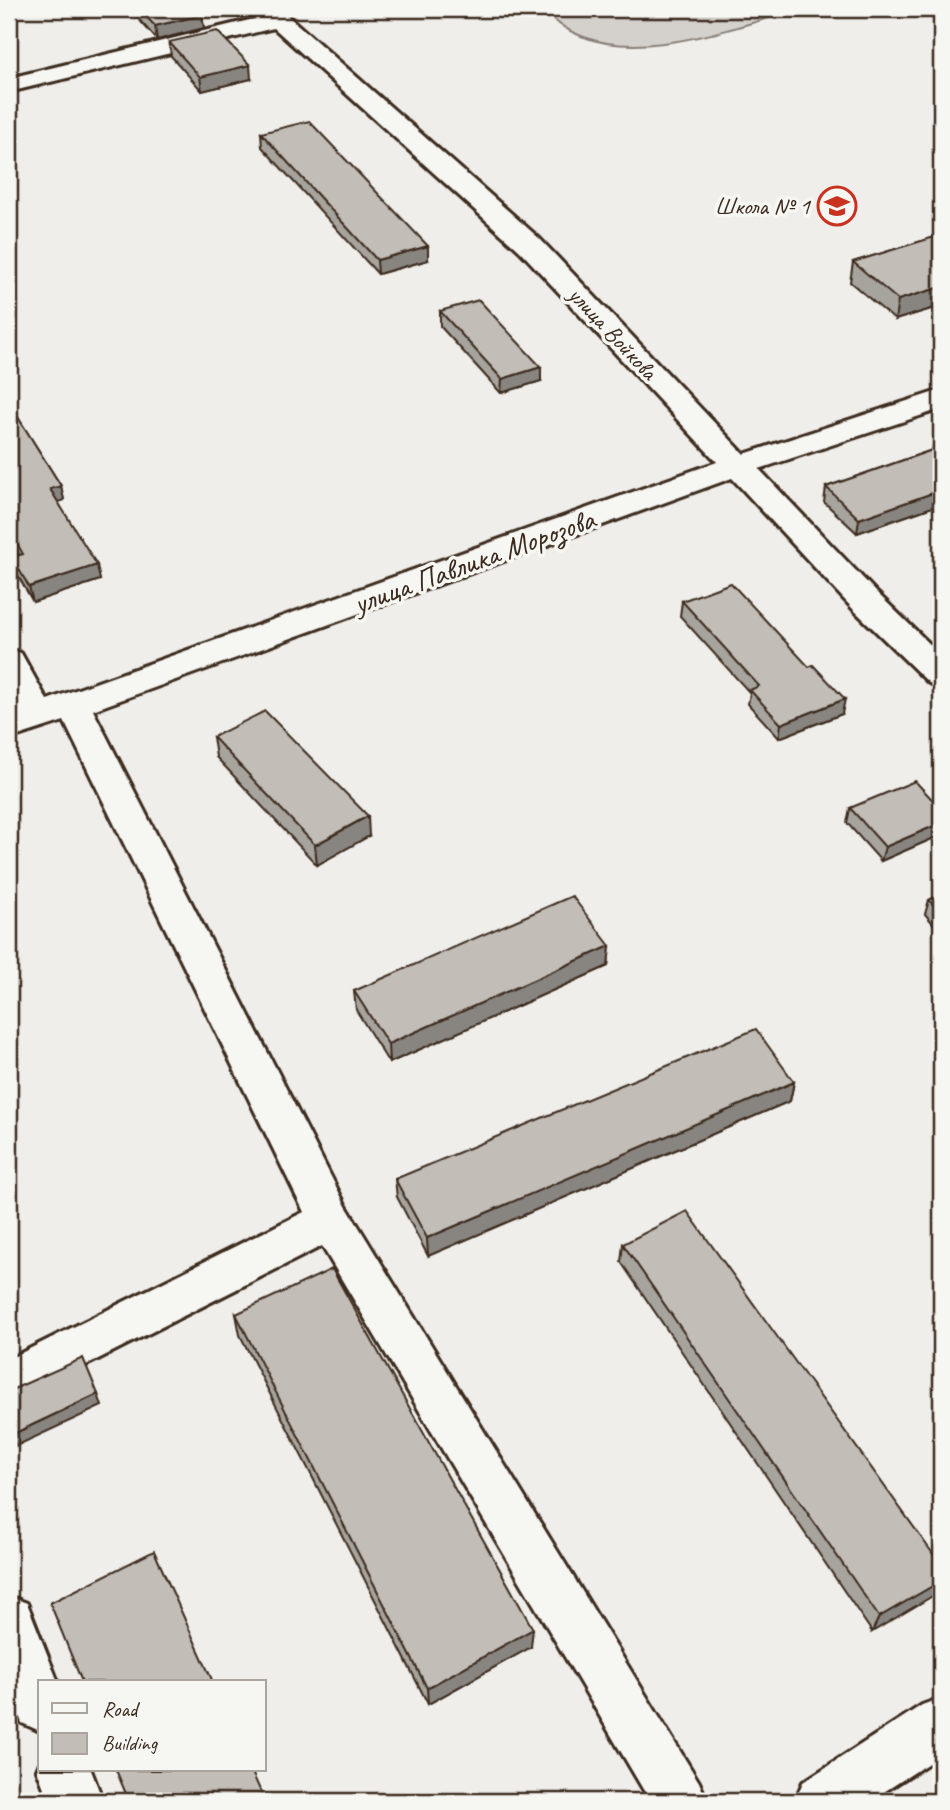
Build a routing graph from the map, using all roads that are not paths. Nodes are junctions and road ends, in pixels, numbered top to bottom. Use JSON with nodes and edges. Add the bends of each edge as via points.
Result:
{"nodes":[{"id":1,"x":273,"y":15,"type":"edge"},
{"id":2,"x":9,"y":85,"type":"edge"},
{"id":3,"x":941,"y":399,"type":"edge"},
{"id":4,"x":737,"y":466,"type":"junction"},
{"id":5,"x":9,"y":661,"type":"edge"},
{"id":6,"x":941,"y":675,"type":"edge"},
{"id":7,"x":40,"y":716,"type":"edge"},
{"id":8,"x":330,"y":1220,"type":"junction"},
{"id":9,"x":9,"y":1382,"type":"edge"},
{"id":10,"x":9,"y":1621,"type":"edge"},
{"id":11,"x":38,"y":1700,"type":"edge"},
{"id":12,"x":941,"y":1724,"type":"edge"},
{"id":13,"x":65,"y":1772,"type":"edge"},
{"id":14,"x":76,"y":1801,"type":"edge"},
{"id":15,"x":680,"y":1801,"type":"edge"},
{"id":16,"x":822,"y":1801,"type":"edge"}],
"edges":[{"from":1,"to":2,"type":"street"},
{"from":1,"to":4,"type":"street","name":"улица Войкова","via":[[530,245]]},
{"from":3,"to":4,"type":"street","name":"улица Павлика Морозова"},
{"from":4,"to":6,"type":"street","name":"улица Войкова"},
{"from":4,"to":7,"type":"street","name":"улица Павлика Морозова"},
{"from":5,"to":7,"type":"street"},
{"from":7,"to":8,"type":"street"},
{"from":8,"to":9,"type":"street"},
{"from":8,"to":15,"type":"street"},
{"from":10,"to":11,"type":"street"},
{"from":12,"to":16,"type":"street"},
{"from":13,"to":14,"type":"street"}]}
